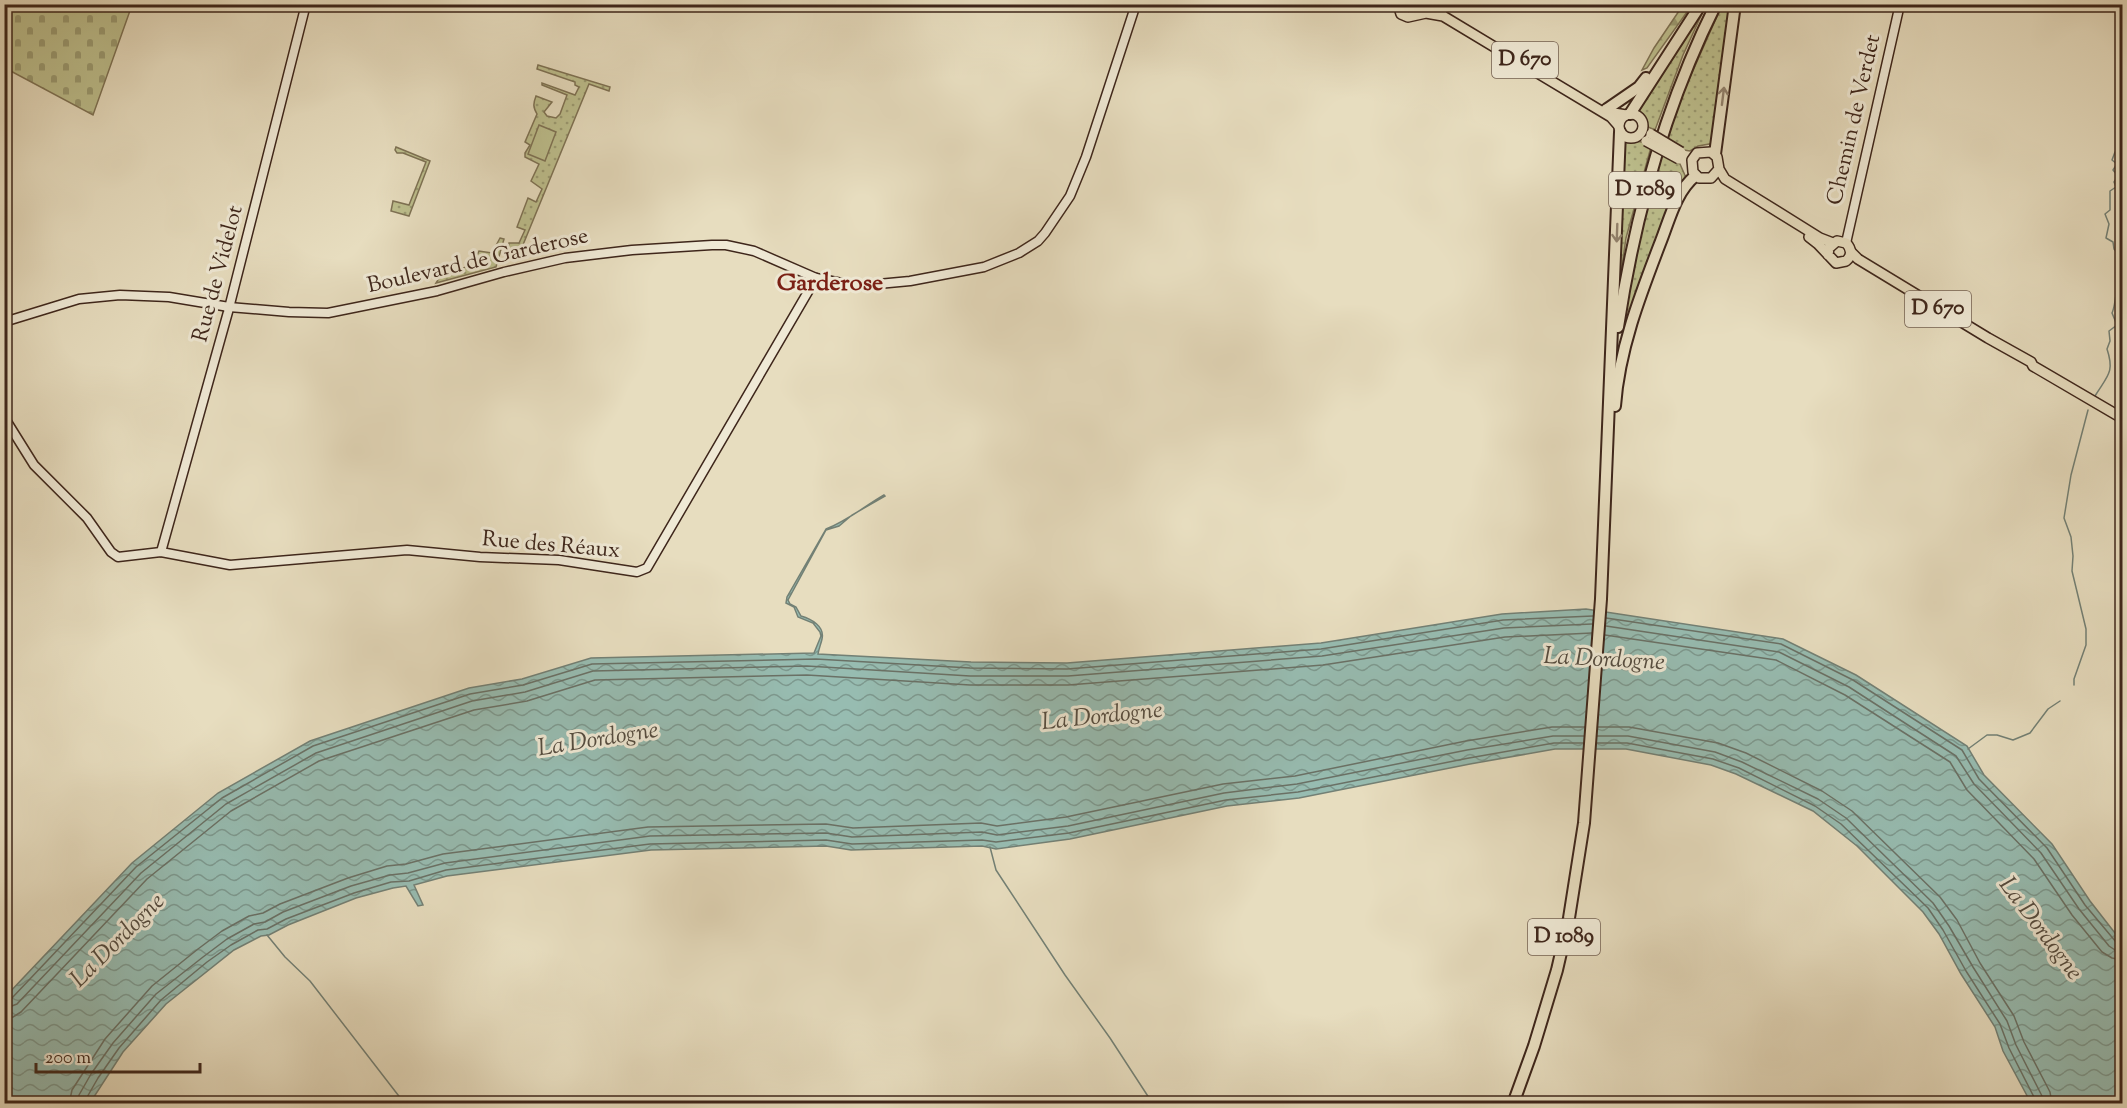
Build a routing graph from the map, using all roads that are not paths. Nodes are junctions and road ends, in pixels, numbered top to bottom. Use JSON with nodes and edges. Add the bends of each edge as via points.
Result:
{"nodes":[{"id":1,"x":306,"y":4,"type":"edge"},
{"id":2,"x":1136,"y":4,"type":"edge"},
{"id":3,"x":1398,"y":4,"type":"edge"},
{"id":4,"x":1701,"y":4,"type":"edge"},
{"id":5,"x":1716,"y":4,"type":"edge"},
{"id":6,"x":1735,"y":4,"type":"edge"},
{"id":7,"x":1900,"y":4,"type":"edge"},
{"id":8,"x":1421,"y":8,"type":"edge"},
{"id":9,"x":1668,"y":53,"type":"junction"},
{"id":10,"x":1606,"y":109,"type":"junction"},
{"id":11,"x":1628,"y":114,"type":"junction"},
{"id":12,"x":1619,"y":129,"type":"junction"},
{"id":13,"x":1645,"y":135,"type":"junction"},
{"id":14,"x":1715,"y":154,"type":"junction"},
{"id":15,"x":1680,"y":156,"type":"junction"},
{"id":16,"x":1694,"y":156,"type":"junction"},
{"id":17,"x":1719,"y":169,"type":"junction"},
{"id":18,"x":1693,"y":172,"type":"junction"},
{"id":19,"x":1711,"y":178,"type":"junction"},
{"id":20,"x":1833,"y":243,"type":"junction"},
{"id":21,"x":1848,"y":252,"type":"junction"},
{"id":22,"x":1828,"y":255,"type":"junction"},
{"id":23,"x":816,"y":278,"type":"junction"},
{"id":24,"x":229,"y":307,"type":"junction"},
{"id":25,"x":4,"y":322,"type":"edge"},
{"id":26,"x":2029,"y":365,"type":"junction"},
{"id":27,"x":1610,"y":386,"type":"junction"},
{"id":28,"x":4,"y":417,"type":"edge"},
{"id":29,"x":2122,"y":418,"type":"edge"},
{"id":30,"x":2122,"y":423,"type":"edge"},
{"id":31,"x":1604,"y":513,"type":"junction"},
{"id":32,"x":161,"y":552,"type":"junction"},
{"id":33,"x":1513,"y":1104,"type":"edge"}],
"edges":[{"from":1,"to":24,"type":"street","name":"Rue de Videlot"},
{"from":2,"to":23,"type":"street","name":"Boulevard de Garderose","via":[[1072,191],[1038,241],[984,267],[915,281],[857,286]]},
{"from":3,"to":8,"type":"main road","via":[[1404,16],[1411,17]]},
{"from":4,"to":9,"type":"highway"},
{"from":5,"to":27,"type":"highway","number":"D 1089","via":[[1672,105],[1649,175],[1633,237]]},
{"from":14,"to":6,"type":"highway","one_way":true},
{"from":7,"to":21,"type":"street","name":"Chemin de Verdet"},
{"from":8,"to":10,"type":"main road","number":"D 670","via":[[1443,11]]},
{"from":8,"to":12,"type":"main road","number":"D 670","via":[[1443,16],[1611,117]]},
{"from":9,"to":10,"type":"highway","via":[[1639,87]]},
{"from":9,"to":11,"type":"highway"},
{"from":10,"to":11,"type":"main road","number":"D 670"},
{"from":11,"to":12,"type":"main road","via":[[1621,119]]},
{"from":11,"to":13,"type":"main road","via":[[1641,118]]},
{"from":12,"to":13,"type":"main road","via":[[1626,138]]},
{"from":12,"to":27,"type":"highway","one_way":true},
{"from":13,"to":15,"type":"main road","bridge":true},
{"from":14,"to":16,"type":"main road","via":[[1706,151]]},
{"from":14,"to":17,"type":"main road"},
{"from":15,"to":16,"type":"main road"},
{"from":15,"to":18,"type":"main road"},
{"from":16,"to":18,"type":"main road"},
{"from":17,"to":19,"type":"main road"},
{"from":17,"to":20,"type":"main road","via":[[1734,185]]},
{"from":18,"to":19,"type":"main road","via":[[1703,180]]},
{"from":18,"to":31,"type":"highway","via":[[1681,191],[1640,295],[1625,347]]},
{"from":19,"to":22,"type":"main road","via":[[1812,239]]},
{"from":20,"to":21,"type":"main road","via":[[1840,241]]},
{"from":20,"to":22,"type":"main road"},
{"from":21,"to":22,"type":"main road","via":[[1836,263]]},
{"from":21,"to":26,"type":"main road","number":"D 670","via":[[1867,271]]},
{"from":23,"to":24,"type":"street","name":"Boulevard de Garderose","via":[[754,251],[718,245],[564,258],[437,291],[328,313]]},
{"from":23,"to":32,"type":"street","name":"Rue des Réaux","via":[[643,571],[559,560],[407,550],[230,565]]},
{"from":24,"to":25,"type":"street","name":"Boulevard de Garderose","via":[[169,297],[96,296]]},
{"from":24,"to":32,"type":"street","name":"Rue de Videlot"},
{"from":26,"to":29,"type":"main road","number":"D 670"},
{"from":26,"to":30,"type":"main road","number":"D 670"},
{"from":27,"to":31,"type":"highway","number":"D 1089"},
{"from":28,"to":32,"type":"street","name":"Rue des Réaux","via":[[34,465],[87,518],[111,552],[118,557]]},
{"from":31,"to":33,"type":"highway","number":"D 1089","via":[[1584,823],[1557,970]]}]}
